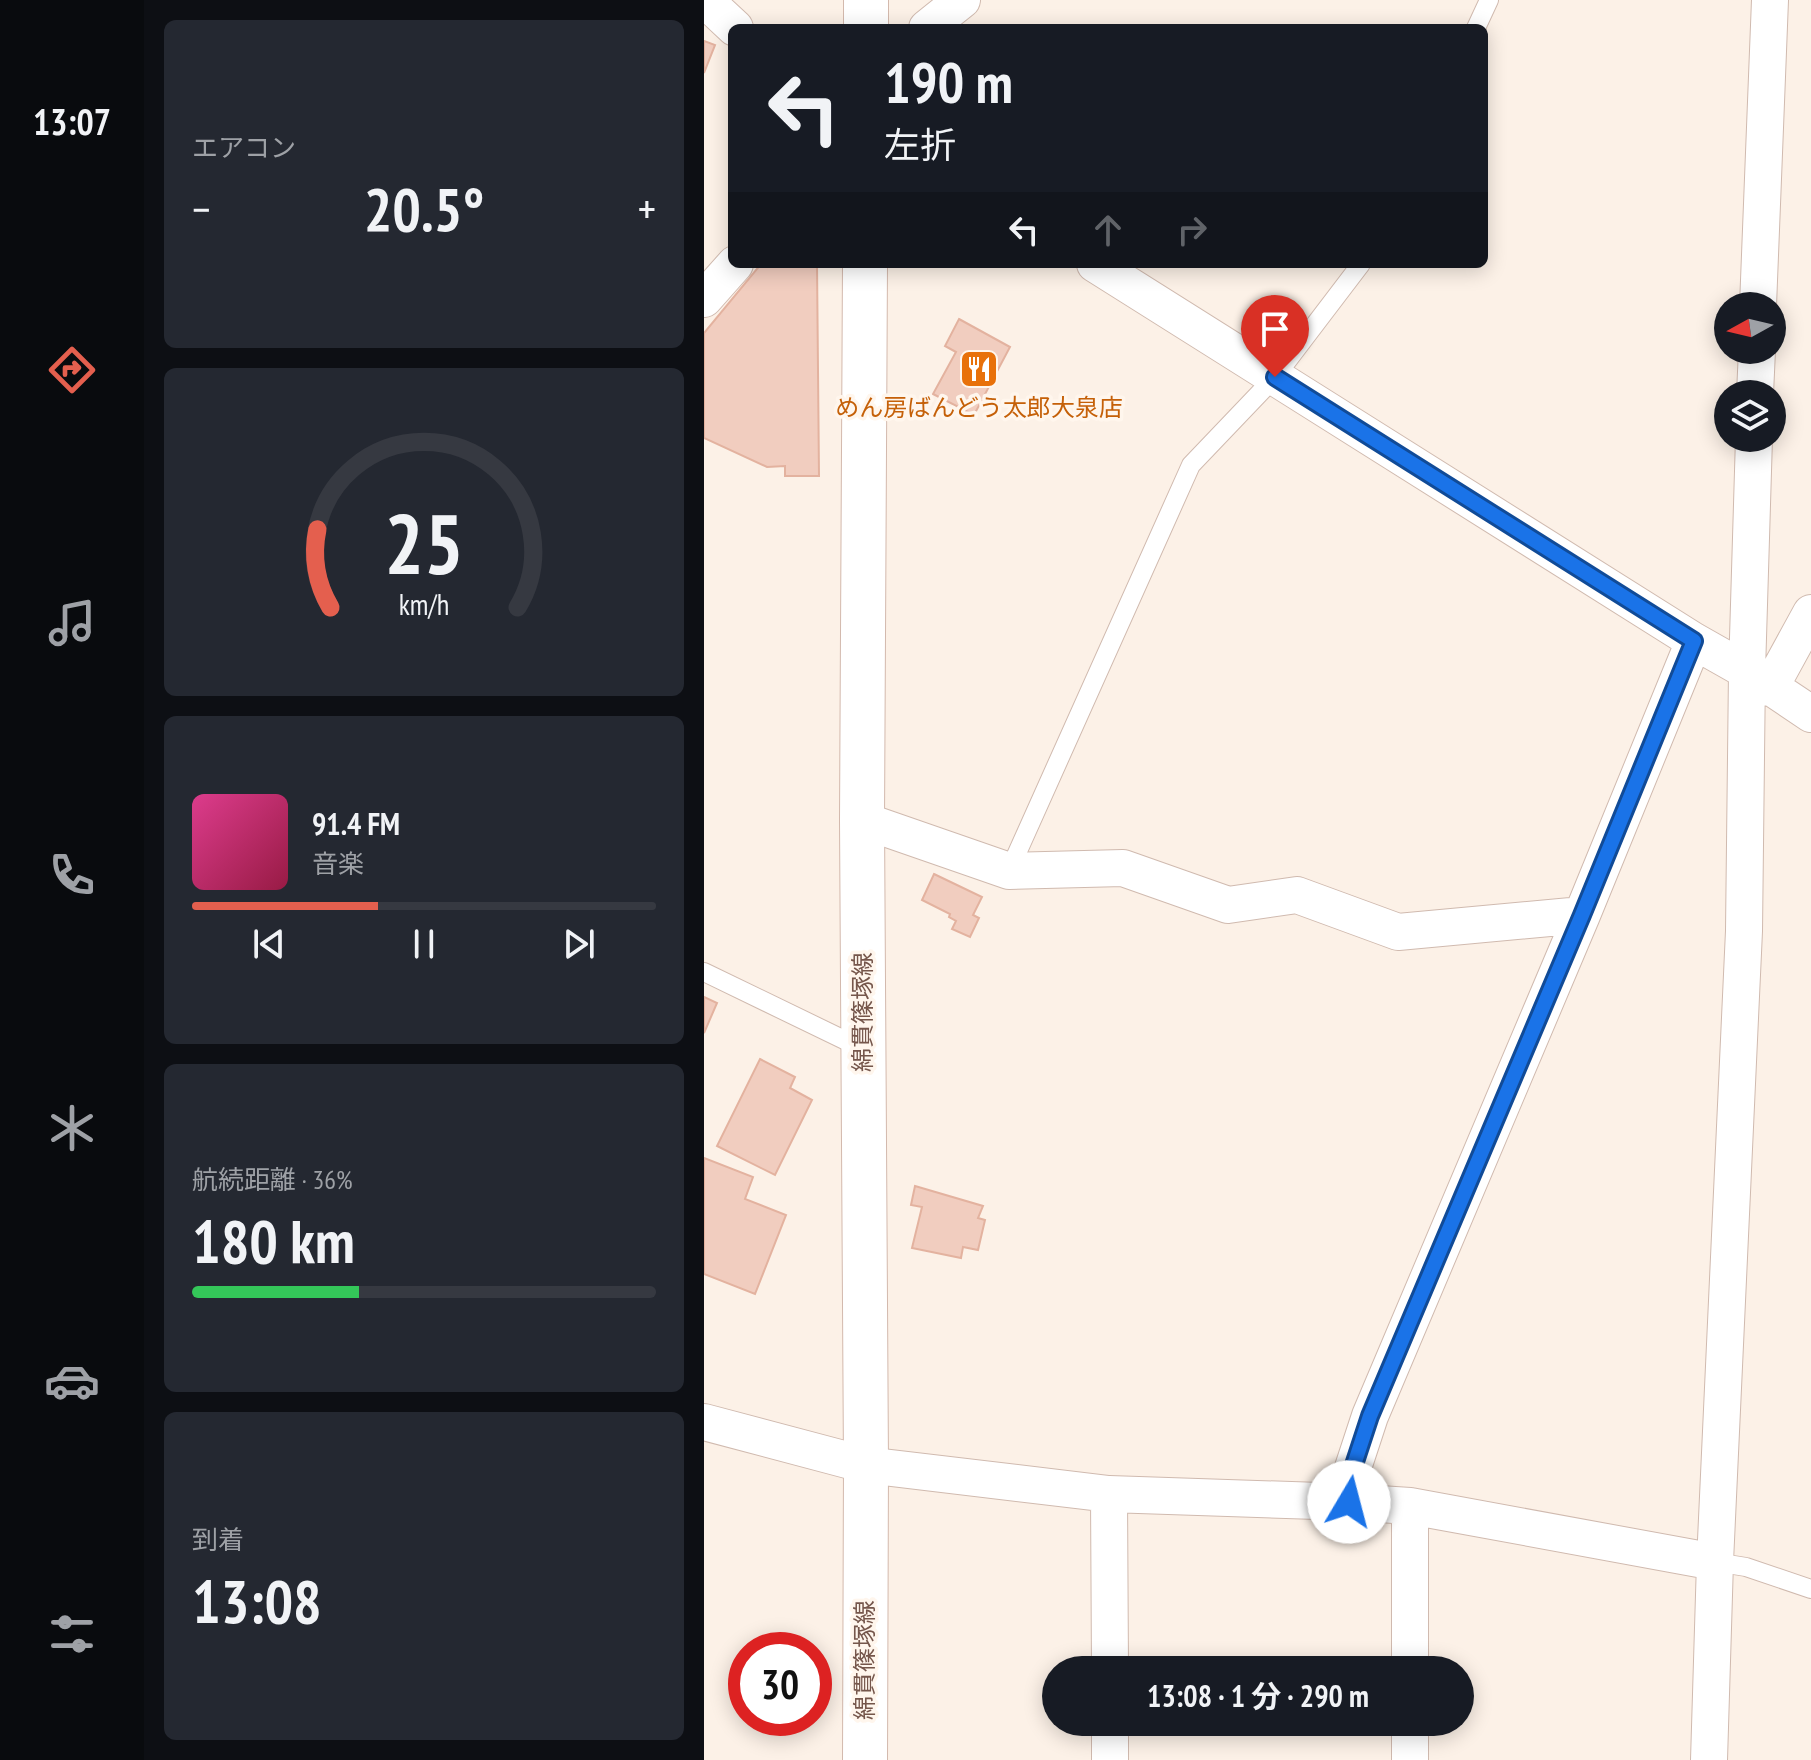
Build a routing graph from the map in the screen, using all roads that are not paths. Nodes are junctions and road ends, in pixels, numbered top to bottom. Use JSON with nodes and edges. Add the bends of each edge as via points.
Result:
{"nodes":[{"id":1,"x":705,"y":0,"type":"edge"},
{"id":2,"x":866,"y":0,"type":"edge"},
{"id":3,"x":962,"y":0,"type":"edge"},
{"id":4,"x":1489,"y":0,"type":"edge"},
{"id":5,"x":1770,"y":0,"type":"edge"},
{"id":6,"x":731,"y":24,"type":"edge"},
{"id":7,"x":866,"y":24,"type":"edge"},
{"id":8,"x":932,"y":24,"type":"edge"},
{"id":9,"x":1478,"y":24,"type":"edge"},
{"id":10,"x":731,"y":268,"type":"edge"},
{"id":11,"x":865,"y":268,"type":"edge"},
{"id":12,"x":1101,"y":268,"type":"edge"},
{"id":13,"x":1358,"y":268,"type":"edge"},
{"id":14,"x":1759,"y":292,"type":"edge"},
{"id":15,"x":704,"y":299,"type":"edge"},
{"id":16,"x":1275,"y":377,"type":"junction"},
{"id":17,"x":1754,"y":452,"type":"edge"},
{"id":18,"x":1811,"y":613,"type":"edge"},
{"id":19,"x":1694,"y":641,"type":"junction"},
{"id":20,"x":1758,"y":679,"type":"junction"},
{"id":21,"x":1811,"y":714,"type":"edge"},
{"id":22,"x":862,"y":820,"type":"junction"},
{"id":23,"x":1009,"y":871,"type":"junction"},
{"id":24,"x":1582,"y":915,"type":"junction"},
{"id":25,"x":704,"y":972,"type":"edge"},
{"id":26,"x":863,"y":1049,"type":"junction"},
{"id":27,"x":704,"y":1422,"type":"edge"},
{"id":28,"x":866,"y":1465,"type":"junction"},
{"id":29,"x":1109,"y":1494,"type":"junction"},
{"id":30,"x":1349,"y":1502,"type":"junction"},
{"id":31,"x":1410,"y":1506,"type":"junction"},
{"id":32,"x":1715,"y":1562,"type":"junction"},
{"id":33,"x":1811,"y":1589,"type":"edge"},
{"id":34,"x":1110,"y":1656,"type":"edge"},
{"id":35,"x":1410,"y":1656,"type":"edge"},
{"id":36,"x":1110,"y":1736,"type":"edge"},
{"id":37,"x":1410,"y":1736,"type":"edge"},
{"id":38,"x":865,"y":1760,"type":"edge"},
{"id":39,"x":1110,"y":1760,"type":"edge"},
{"id":40,"x":1410,"y":1760,"type":"edge"},
{"id":41,"x":1709,"y":1760,"type":"edge"}],
"edges":[{"from":1,"to":6,"type":"street"},
{"from":2,"to":7,"type":"main road"},
{"from":3,"to":8,"type":"street"},
{"from":4,"to":9,"type":"lane"},
{"from":5,"to":14,"type":"street"},
{"from":10,"to":15,"type":"street"},
{"from":11,"to":22,"type":"main road","name":"綿貫篠塚線"},
{"from":12,"to":16,"type":"street"},
{"from":13,"to":16,"type":"lane"},
{"from":16,"to":19,"type":"street"},
{"from":16,"to":23,"type":"lane","via":[[1191,465]]},
{"from":17,"to":20,"type":"street"},
{"from":18,"to":20,"type":"street"},
{"from":19,"to":20,"type":"street"},
{"from":19,"to":24,"type":"street"},
{"from":20,"to":21,"type":"street"},
{"from":20,"to":32,"type":"street"},
{"from":22,"to":23,"type":"street"},
{"from":22,"to":26,"type":"main road","name":"綿貫篠塚線"},
{"from":23,"to":24,"type":"street","via":[[1123,868],[1228,905],[1297,895],[1398,932]]},
{"from":24,"to":30,"type":"street","via":[[1370,1416],[1349,1480]]},
{"from":25,"to":26,"type":"lane"},
{"from":26,"to":28,"type":"main road","name":"綿貫篠塚線"},
{"from":27,"to":28,"type":"street"},
{"from":28,"to":29,"type":"street"},
{"from":28,"to":38,"type":"main road","name":"綿貫篠塚線"},
{"from":29,"to":30,"type":"street"},
{"from":29,"to":34,"type":"street"},
{"from":30,"to":31,"type":"street"},
{"from":31,"to":32,"type":"street"},
{"from":31,"to":35,"type":"street"},
{"from":32,"to":33,"type":"lane"},
{"from":32,"to":41,"type":"street"},
{"from":36,"to":39,"type":"street"},
{"from":37,"to":40,"type":"street"}]}
